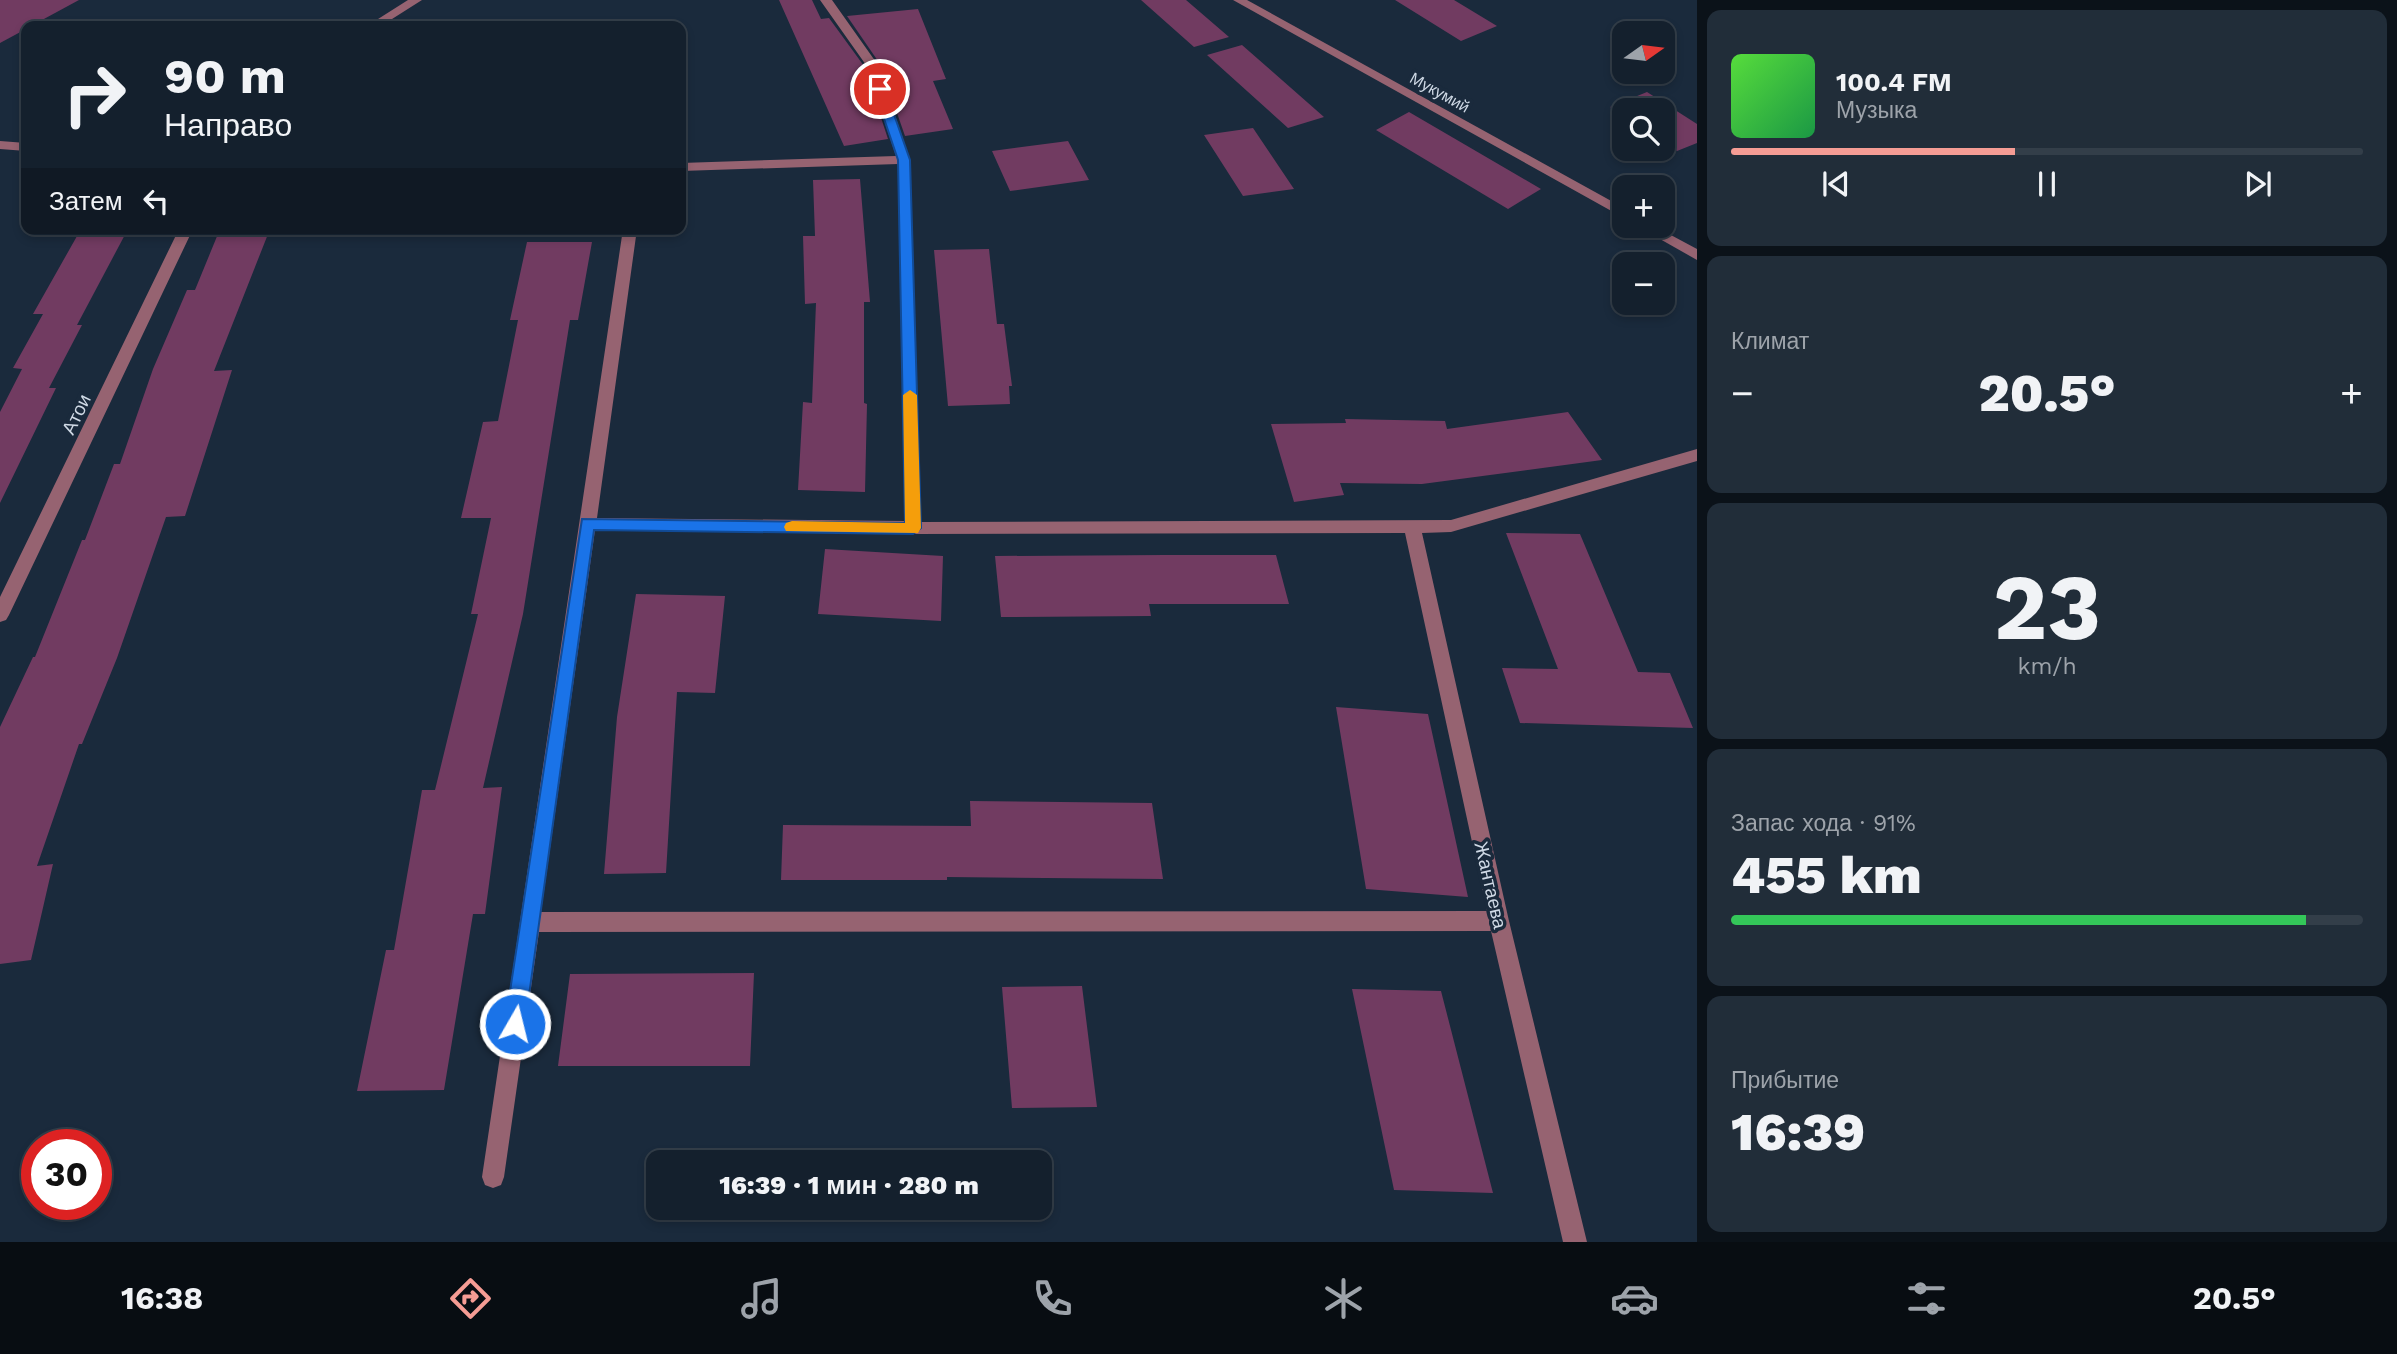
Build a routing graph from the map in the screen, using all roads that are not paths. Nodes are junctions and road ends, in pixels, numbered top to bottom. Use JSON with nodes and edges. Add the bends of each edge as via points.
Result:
{"nodes":[{"id":1,"x":416,"y":0,"type":"edge"},
{"id":2,"x":826,"y":0,"type":"edge"},
{"id":3,"x":1239,"y":0,"type":"edge"},
{"id":4,"x":381,"y":21,"type":"edge"},
{"id":5,"x":0,"y":145,"type":"edge"},
{"id":6,"x":21,"y":147,"type":"edge"},
{"id":7,"x":904,"y":160,"type":"junction"},
{"id":8,"x":686,"y":167,"type":"edge"},
{"id":9,"x":1612,"y":207,"type":"edge"},
{"id":10,"x":183,"y":235,"type":"edge"},
{"id":11,"x":629,"y":235,"type":"edge"},
{"id":12,"x":1666,"y":238,"type":"edge"},
{"id":13,"x":1697,"y":255,"type":"edge"},
{"id":14,"x":1697,"y":455,"type":"edge"},
{"id":15,"x":588,"y":524,"type":"junction"},
{"id":16,"x":1412,"y":526,"type":"junction"},
{"id":17,"x":913,"y":528,"type":"junction"},
{"id":18,"x":0,"y":615,"type":"edge"},
{"id":19,"x":1499,"y":921,"type":"junction"},
{"id":20,"x":530,"y":922,"type":"junction"},
{"id":21,"x":493,"y":1177,"type":"dead end"},
{"id":22,"x":1575,"y":1242,"type":"edge"}],
"edges":[{"from":1,"to":4,"type":"street"},
{"from":2,"to":7,"type":"street","via":[[872,65]]},
{"from":3,"to":9,"type":"street","name":"Мукумий"},
{"from":5,"to":6,"type":"street"},
{"from":7,"to":8,"type":"street"},
{"from":7,"to":17,"type":"street"},
{"from":10,"to":18,"type":"street","name":"Атои"},
{"from":11,"to":15,"type":"street"},
{"from":12,"to":13,"type":"street"},
{"from":14,"to":16,"type":"street","via":[[1451,526]]},
{"from":15,"to":17,"type":"street"},
{"from":15,"to":20,"type":"street"},
{"from":16,"to":17,"type":"street"},
{"from":16,"to":19,"type":"street","name":"Жантаева"},
{"from":19,"to":20,"type":"street"},
{"from":19,"to":22,"type":"street","name":"Жантаева"},
{"from":20,"to":21,"type":"street"}]}
